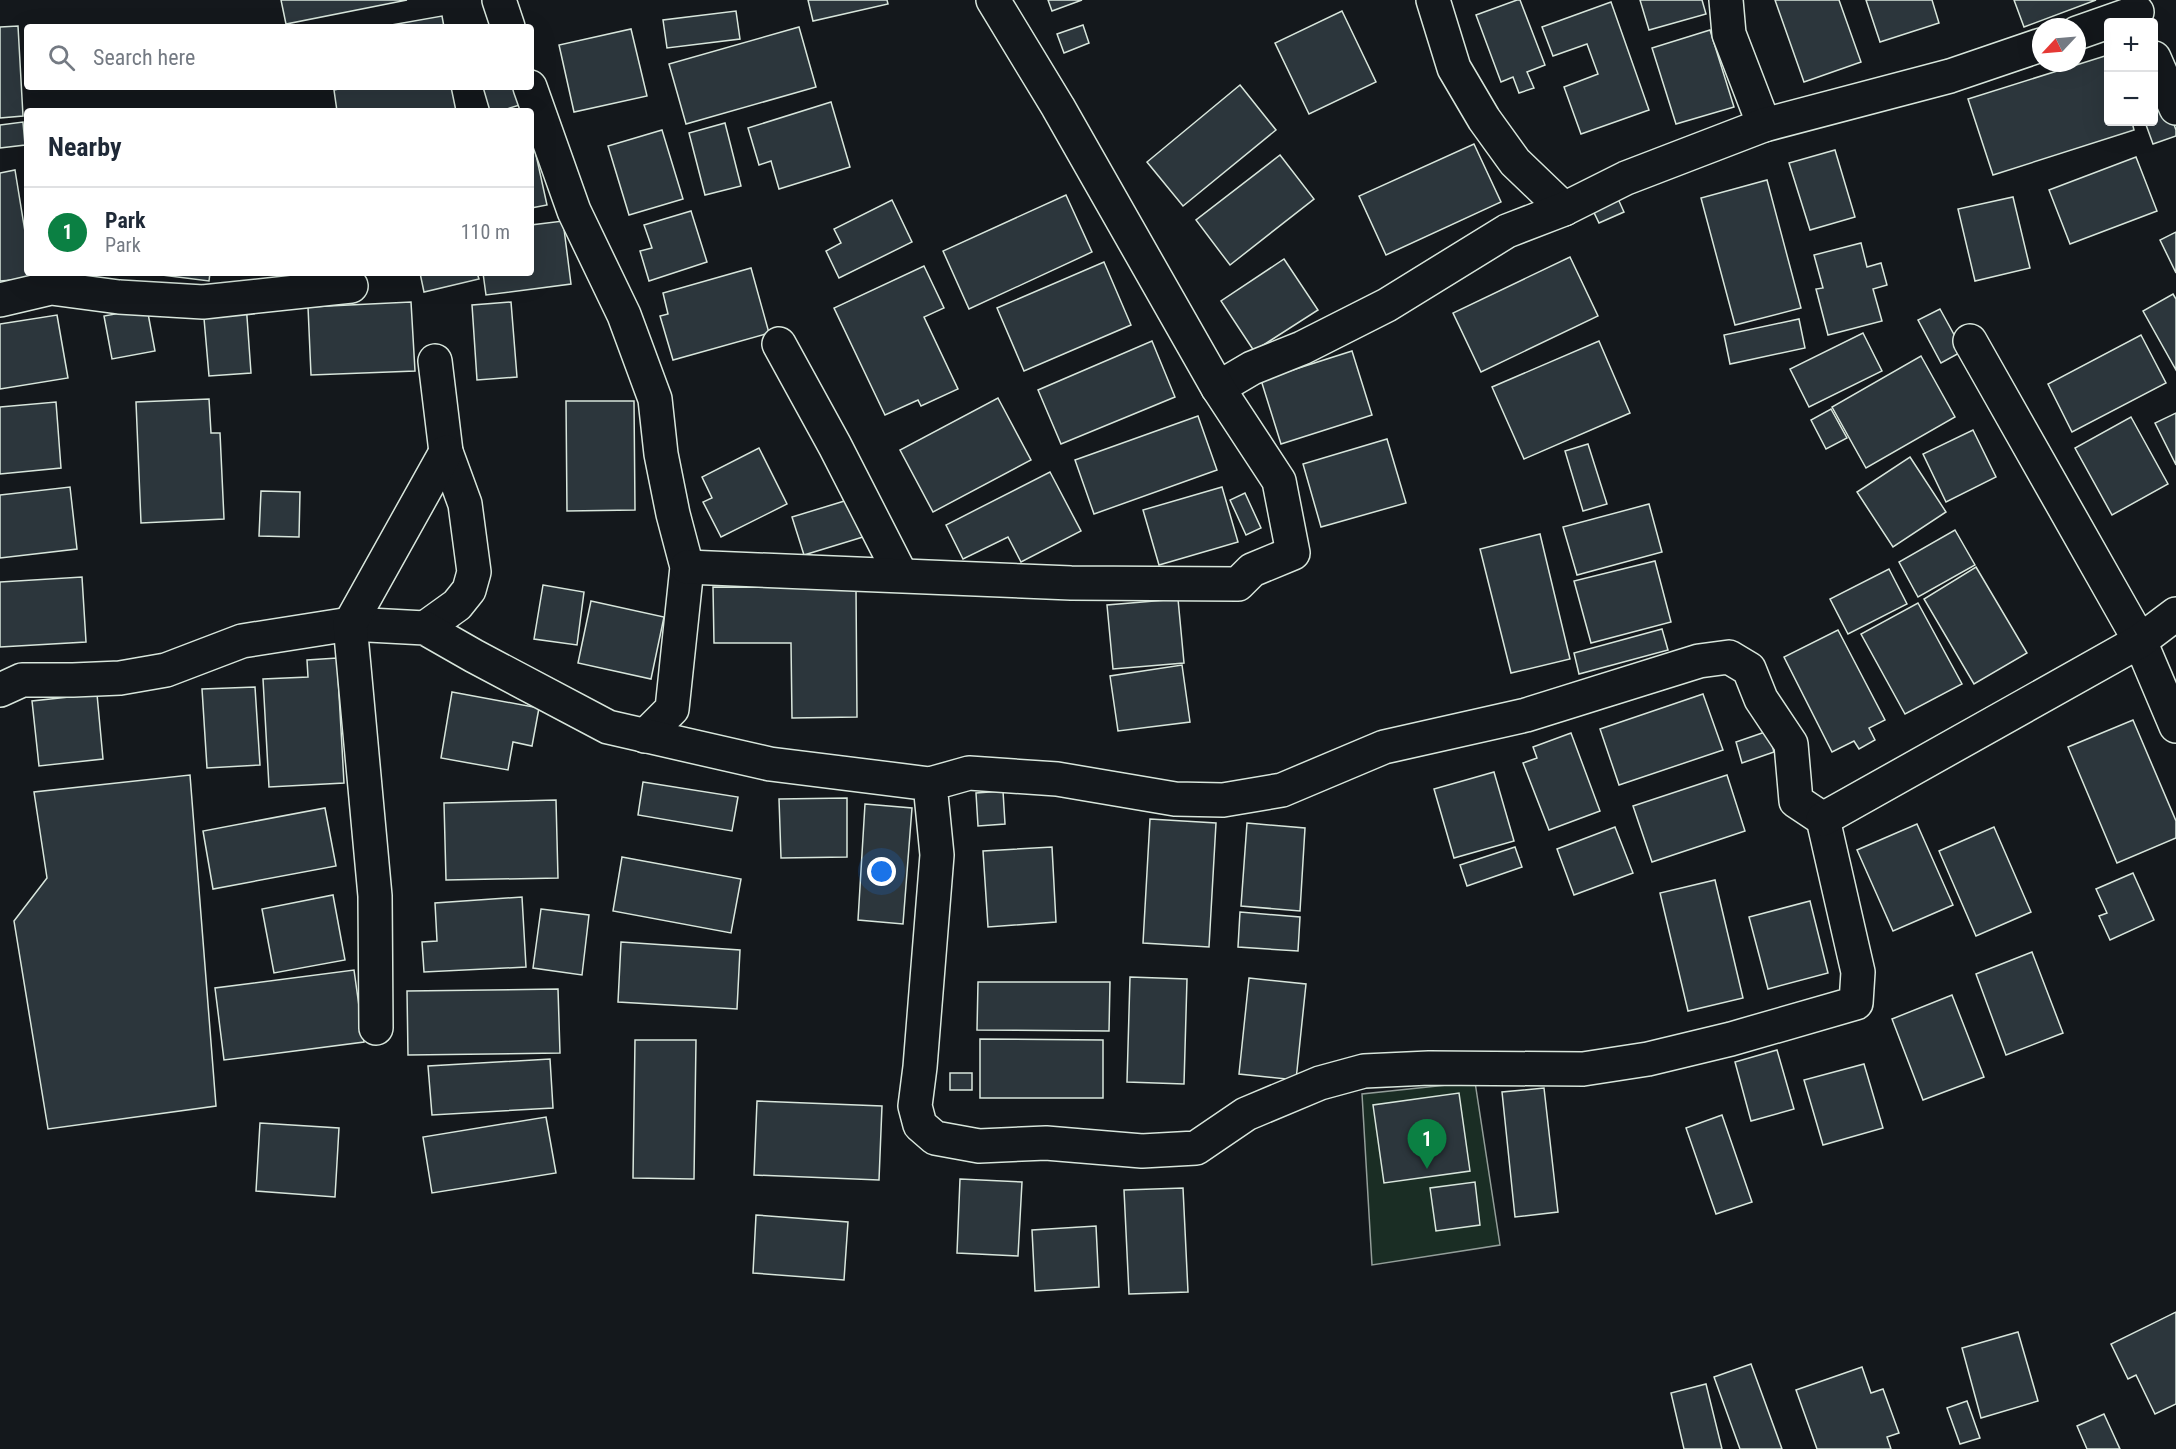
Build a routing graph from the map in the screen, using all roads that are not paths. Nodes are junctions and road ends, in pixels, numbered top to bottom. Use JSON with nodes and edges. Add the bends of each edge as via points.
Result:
{"nodes":[{"id":1,"x":499,"y":0,"type":"edge"},
{"id":2,"x":993,"y":0,"type":"edge"},
{"id":3,"x":1432,"y":0,"type":"edge"},
{"id":4,"x":1726,"y":0,"type":"edge"},
{"id":5,"x":2137,"y":12,"type":"edge"},
{"id":6,"x":507,"y":24,"type":"edge"},
{"id":7,"x":2086,"y":30,"type":"edge"},
{"id":8,"x":2032,"y":48,"type":"edge"},
{"id":9,"x":2158,"y":67,"type":"edge"},
{"id":10,"x":531,"y":90,"type":"edge"},
{"id":11,"x":2176,"y":108,"type":"edge"},
{"id":12,"x":1764,"y":125,"type":"junction"},
{"id":13,"x":1564,"y":209,"type":"junction"},
{"id":14,"x":351,"y":286,"type":"dead end"},
{"id":15,"x":0,"y":300,"type":"edge"},
{"id":16,"x":1970,"y":341,"type":"dead end"},
{"id":17,"x":779,"y":344,"type":"dead end"},
{"id":18,"x":435,"y":361,"type":"dead end"},
{"id":19,"x":1218,"y":388,"type":"junction"},
{"id":20,"x":446,"y":452,"type":"junction"},
{"id":21,"x":687,"y":567,"type":"junction"},
{"id":22,"x":900,"y":575,"type":"junction"},
{"id":23,"x":2176,"y":614,"type":"edge"},
{"id":24,"x":350,"y":624,"type":"junction"},
{"id":25,"x":425,"y":628,"type":"junction"},
{"id":26,"x":2140,"y":641,"type":"junction"},
{"id":27,"x":0,"y":690,"type":"edge"},
{"id":28,"x":672,"y":710,"type":"junction"},
{"id":29,"x":2176,"y":726,"type":"edge"},
{"id":30,"x":608,"y":727,"type":"junction"},
{"id":31,"x":645,"y":736,"type":"junction"},
{"id":32,"x":930,"y":784,"type":"junction"},
{"id":33,"x":1823,"y":819,"type":"junction"},
{"id":34,"x":376,"y":1029,"type":"dead end"}],
"edges":[{"from":1,"to":6,"type":"street"},
{"from":2,"to":19,"type":"street"},
{"from":3,"to":13,"type":"street","via":[[1454,68],[1484,119],[1515,162]]},
{"from":4,"to":12,"type":"street","via":[[1730,34]]},
{"from":5,"to":7,"type":"street"},
{"from":8,"to":12,"type":"street","via":[[1950,76]]},
{"from":9,"to":11,"type":"street"},
{"from":10,"to":21,"type":"street","via":[[574,211],[624,315],[655,399],[663,464]]},
{"from":12,"to":13,"type":"street","via":[[1626,178]]},
{"from":13,"to":19,"type":"street","via":[[1507,231],[1387,305]]},
{"from":14,"to":15,"type":"street","via":[[203,302],[51,288]]},
{"from":16,"to":26,"type":"street"},
{"from":17,"to":22,"type":"street"},
{"from":18,"to":20,"type":"street"},
{"from":19,"to":22,"type":"street","via":[[1279,481],[1293,553],[1252,570],[1238,585]]},
{"from":20,"to":24,"type":"street"},
{"from":20,"to":25,"type":"street","via":[[465,504],[474,572],[469,590],[457,605]]},
{"from":21,"to":22,"type":"street"},
{"from":21,"to":28,"type":"street"},
{"from":23,"to":26,"type":"street"},
{"from":24,"to":25,"type":"street"},
{"from":24,"to":27,"type":"street","via":[[242,641],[166,670],[120,678],[22,680]]},
{"from":24,"to":34,"type":"street","via":[[375,896]]},
{"from":25,"to":30,"type":"street"},
{"from":26,"to":29,"type":"street"},
{"from":26,"to":33,"type":"street"},
{"from":28,"to":30,"type":"street"},
{"from":28,"to":31,"type":"street"},
{"from":30,"to":31,"type":"street"},
{"from":31,"to":32,"type":"street","via":[[770,765]]},
{"from":32,"to":33,"type":"street","via":[[969,773],[1057,779],[1175,799],[1223,800],[1282,790],[1384,747],[1526,715],[1699,661],[1729,657],[1749,669],[1761,699],[1791,744],[1797,801]]},
{"from":32,"to":33,"type":"street","via":[[937,855],[915,1106],[920,1125],[935,1138],[979,1146],[1047,1143],[1142,1151],[1196,1148],[1246,1114],[1320,1083],[1364,1071],[1583,1069],[1648,1059],[1856,1004],[1858,972]]}]}
